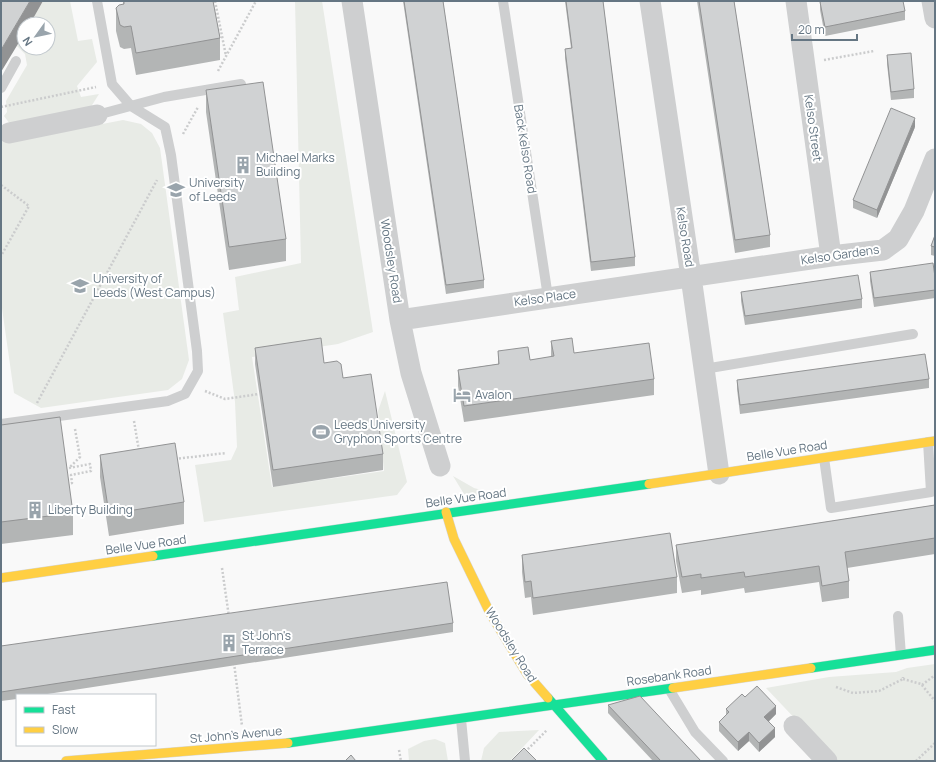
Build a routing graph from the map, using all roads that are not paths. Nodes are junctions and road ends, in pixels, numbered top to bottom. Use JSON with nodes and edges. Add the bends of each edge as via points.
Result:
{"nodes":[{"id":1,"x":97,"y":1,"type":"edge"},
{"id":2,"x":352,"y":1,"type":"edge"},
{"id":3,"x":503,"y":1,"type":"edge"},
{"id":4,"x":650,"y":1,"type":"edge"},
{"id":5,"x":796,"y":1,"type":"edge"},
{"id":6,"x":932,"y":1,"type":"edge"},
{"id":7,"x":935,"y":18,"type":"edge"},
{"id":8,"x":16,"y":61,"type":"dead end"},
{"id":9,"x":241,"y":84,"type":"edge"},
{"id":10,"x":1,"y":88,"type":"edge"},
{"id":11,"x":131,"y":106,"type":"junction"},
{"id":12,"x":96,"y":115,"type":"joint"},
{"id":13,"x":9,"y":133,"type":"dead end"},
{"id":14,"x":935,"y":160,"type":"edge"},
{"id":15,"x":831,"y":256,"type":"junction"},
{"id":16,"x":691,"y":278,"type":"junction"},
{"id":17,"x":548,"y":297,"type":"junction"},
{"id":18,"x":400,"y":320,"type":"junction"},
{"id":19,"x":913,"y":334,"type":"dead end"},
{"id":20,"x":704,"y":369,"type":"junction"},
{"id":21,"x":1,"y":422,"type":"edge"},
{"id":22,"x":932,"y":442,"type":"edge"},
{"id":23,"x":824,"y":458,"type":"junction"},
{"id":24,"x":440,"y":466,"type":"dead end"},
{"id":25,"x":719,"y":474,"type":"junction"},
{"id":26,"x":446,"y":512,"type":"junction"},
{"id":27,"x":1,"y":578,"type":"edge"},
{"id":28,"x":898,"y":616,"type":"dead end"},
{"id":29,"x":935,"y":650,"type":"edge"},
{"id":30,"x":901,"y":655,"type":"junction"},
{"id":31,"x":669,"y":689,"type":"junction"},
{"id":32,"x":554,"y":704,"type":"junction"},
{"id":33,"x":461,"y":719,"type":"junction"},
{"id":34,"x":794,"y":726,"type":"dead end"},
{"id":35,"x":408,"y":727,"type":"joint"},
{"id":36,"x":66,"y":761,"type":"edge"},
{"id":37,"x":465,"y":761,"type":"edge"},
{"id":38,"x":603,"y":761,"type":"edge"},
{"id":39,"x":723,"y":761,"type":"edge"},
{"id":40,"x":827,"y":761,"type":"edge"}],
"edges":[{"from":1,"to":11,"type":"lane","via":[[112,84]]},
{"from":2,"to":18,"type":"street","name":"Woodsley Road"},
{"from":3,"to":17,"type":"lane","name":"Back Kelso Road"},
{"from":4,"to":16,"type":"street","name":"Kelso Road"},
{"from":5,"to":15,"type":"street","name":"Kelso Street"},
{"from":6,"to":7,"type":"street"},
{"from":8,"to":10,"type":"lane"},
{"from":9,"to":11,"type":"lane","via":[[164,97]]},
{"from":11,"to":12,"type":"lane"},
{"from":11,"to":21,"type":"lane","via":[[165,127],[171,155],[198,371],[185,394],[168,401]]},
{"from":12,"to":13,"type":"street"},
{"from":14,"to":15,"type":"street","name":"Kelso Gardens","via":[[914,211],[898,239],[883,250]]},
{"from":15,"to":16,"type":"street","name":"Kelso Gardens"},
{"from":16,"to":17,"type":"street","name":"Kelso Place"},
{"from":16,"to":20,"type":"street","name":"Kelso Road"},
{"from":17,"to":18,"type":"street","name":"Kelso Place"},
{"from":18,"to":24,"type":"street","name":"Woodsley Road","via":[[411,373]]},
{"from":19,"to":20,"type":"lane"},
{"from":20,"to":25,"type":"street","name":"Kelso Road"},
{"from":22,"to":23,"type":"street","name":"Belle Vue Road"},
{"from":22,"to":23,"type":"lane","via":[[931,492],[831,508]]},
{"from":23,"to":25,"type":"street","name":"Belle Vue Road"},
{"from":25,"to":26,"type":"street","name":"Belle Vue Road"},
{"from":26,"to":27,"type":"street","name":"Belle Vue Road"},
{"from":26,"to":32,"type":"street","name":"Woodsley Road","via":[[454,539],[490,613],[527,674]]},
{"from":28,"to":30,"type":"lane"},
{"from":29,"to":30,"type":"street","name":"Rosebank Road"},
{"from":30,"to":31,"type":"street","name":"Rosebank Road"},
{"from":31,"to":32,"type":"street","name":"Rosebank Road"},
{"from":31,"to":39,"type":"lane","via":[[695,732]]},
{"from":32,"to":33,"type":"street","name":"Rosebank Road"},
{"from":32,"to":38,"type":"street","name":"Woodsley Road"},
{"from":33,"to":35,"type":"street","name":"Rosebank Road"},
{"from":33,"to":37,"type":"lane"},
{"from":34,"to":40,"type":"street"},
{"from":35,"to":36,"type":"street","name":"St John's Avenue","via":[[245,748]]}]}
